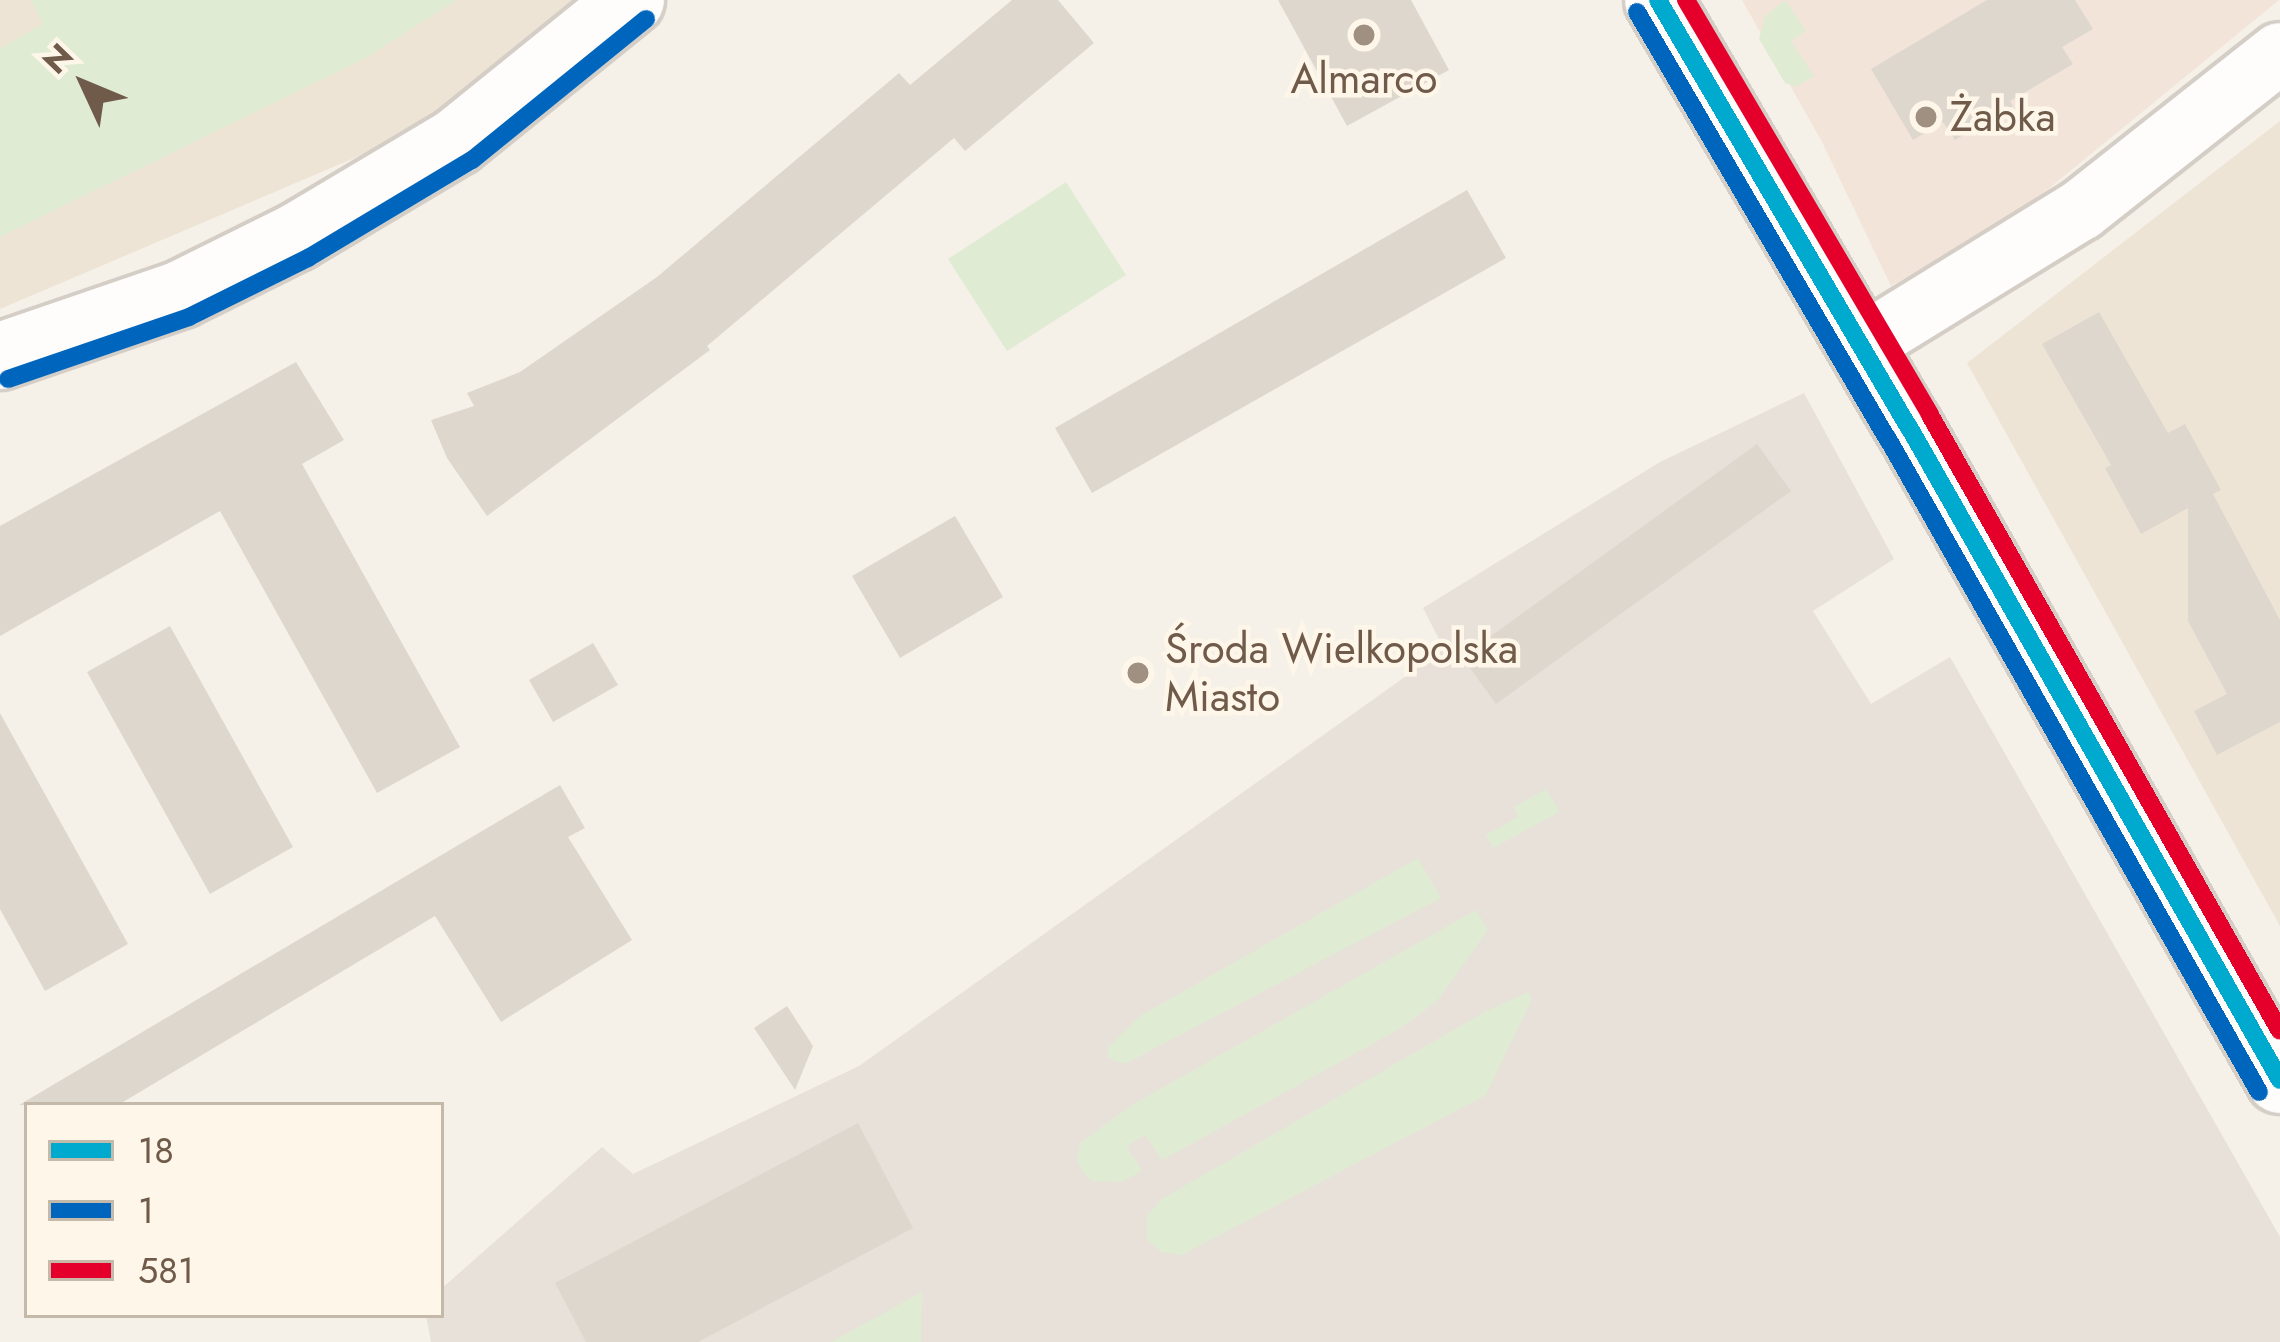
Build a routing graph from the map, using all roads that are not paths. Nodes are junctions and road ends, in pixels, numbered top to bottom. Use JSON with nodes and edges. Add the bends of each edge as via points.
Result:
{"nodes":[{"id":1,"x":631,"y":0,"type":"edge"},
{"id":2,"x":1658,"y":0,"type":"edge"},
{"id":3,"x":2280,"y":53,"type":"edge"},
{"id":4,"x":1862,"y":345,"type":"junction"},
{"id":5,"x":0,"y":356,"type":"edge"},
{"id":6,"x":2279,"y":1075,"type":"edge"}],
"edges":[{"from":1,"to":5,"type":"street","via":[[457,141],[296,237],[182,294]]},
{"from":2,"to":4,"type":"street"},
{"from":3,"to":4,"type":"street","via":[[2081,210]]},
{"from":4,"to":6,"type":"street"}]}
